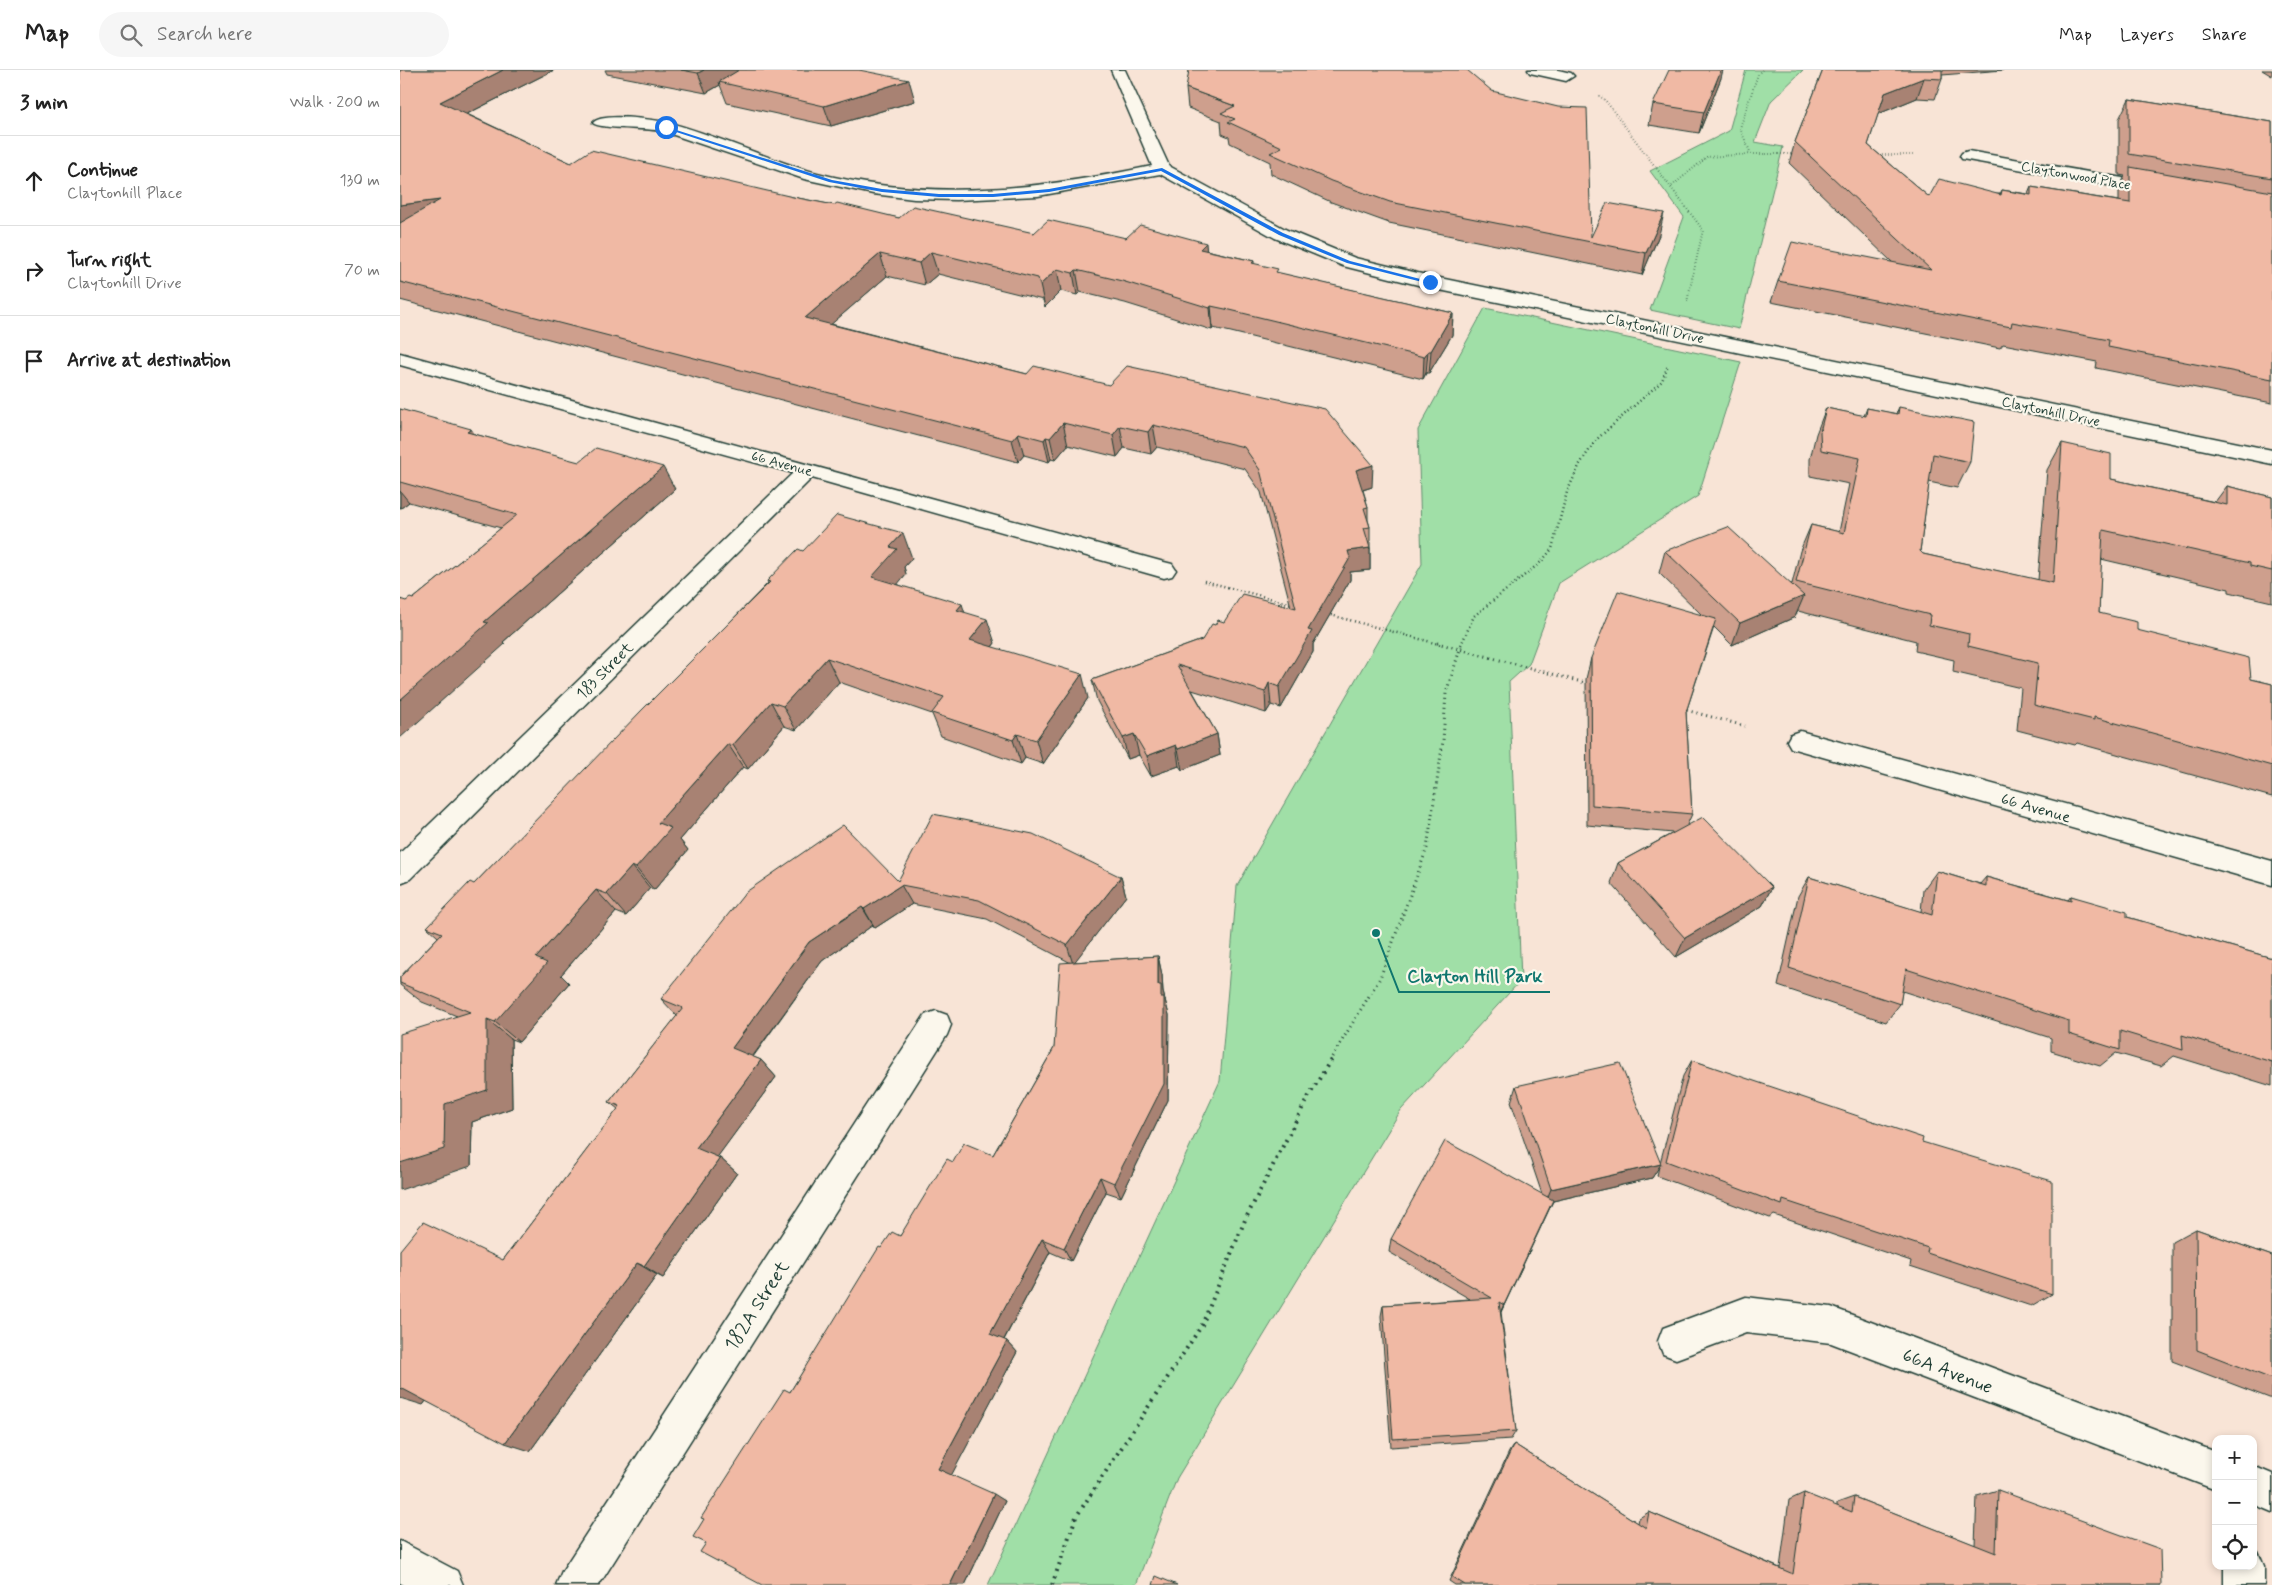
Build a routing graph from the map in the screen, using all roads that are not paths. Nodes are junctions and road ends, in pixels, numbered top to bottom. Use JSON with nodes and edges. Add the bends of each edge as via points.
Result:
{"nodes":[{"id":1,"x":1118,"y":70,"type":"edge"},
{"id":2,"x":1535,"y":70,"type":"edge"},
{"id":3,"x":1566,"y":76,"type":"dead end"},
{"id":4,"x":601,"y":124,"type":"dead end"},
{"id":5,"x":1968,"y":156,"type":"dead end"},
{"id":6,"x":1162,"y":169,"type":"junction"},
{"id":7,"x":2176,"y":192,"type":"edge"},
{"id":8,"x":400,"y":359,"type":"edge"},
{"id":9,"x":2272,"y":457,"type":"edge"},
{"id":10,"x":808,"y":470,"type":"junction"},
{"id":11,"x":1164,"y":570,"type":"dead end"},
{"id":12,"x":1800,"y":740,"type":"dead end"},
{"id":13,"x":400,"y":871,"type":"edge"},
{"id":14,"x":2272,"y":873,"type":"edge"},
{"id":15,"x":936,"y":1025,"type":"dead end"},
{"id":16,"x":1676,"y":1340,"type":"dead end"},
{"id":17,"x":2212,"y":1469,"type":"edge"},
{"id":18,"x":2257,"y":1486,"type":"edge"},
{"id":19,"x":2272,"y":1492,"type":"edge"},
{"id":20,"x":400,"y":1561,"type":"edge"},
{"id":21,"x":2244,"y":1570,"type":"edge"},
{"id":22,"x":443,"y":1585,"type":"edge"},
{"id":23,"x":576,"y":1585,"type":"edge"},
{"id":24,"x":2244,"y":1585,"type":"edge"}],
"edges":[{"from":1,"to":6,"type":"street"},
{"from":2,"to":3,"type":"street"},
{"from":4,"to":6,"type":"street","via":[[646,123],[666,127],[831,181],[920,194],[993,195],[1049,191]]},
{"from":5,"to":7,"type":"street","name":"Claytonwood Place"},
{"from":6,"to":9,"type":"street","name":"Claytonhill Drive","via":[[1281,234],[1348,262],[1430,282]]},
{"from":8,"to":10,"type":"street","name":"66 Avenue"},
{"from":10,"to":11,"type":"street","name":"66 Avenue"},
{"from":10,"to":13,"type":"street","name":"183 Street"},
{"from":12,"to":14,"type":"street","name":"66 Avenue"},
{"from":15,"to":23,"type":"street","name":"182A Street"},
{"from":16,"to":17,"type":"street","name":"66A Avenue","via":[[1746,1315],[1831,1325]]},
{"from":18,"to":19,"type":"street"},
{"from":20,"to":22,"type":"street"},
{"from":21,"to":24,"type":"street"}]}
